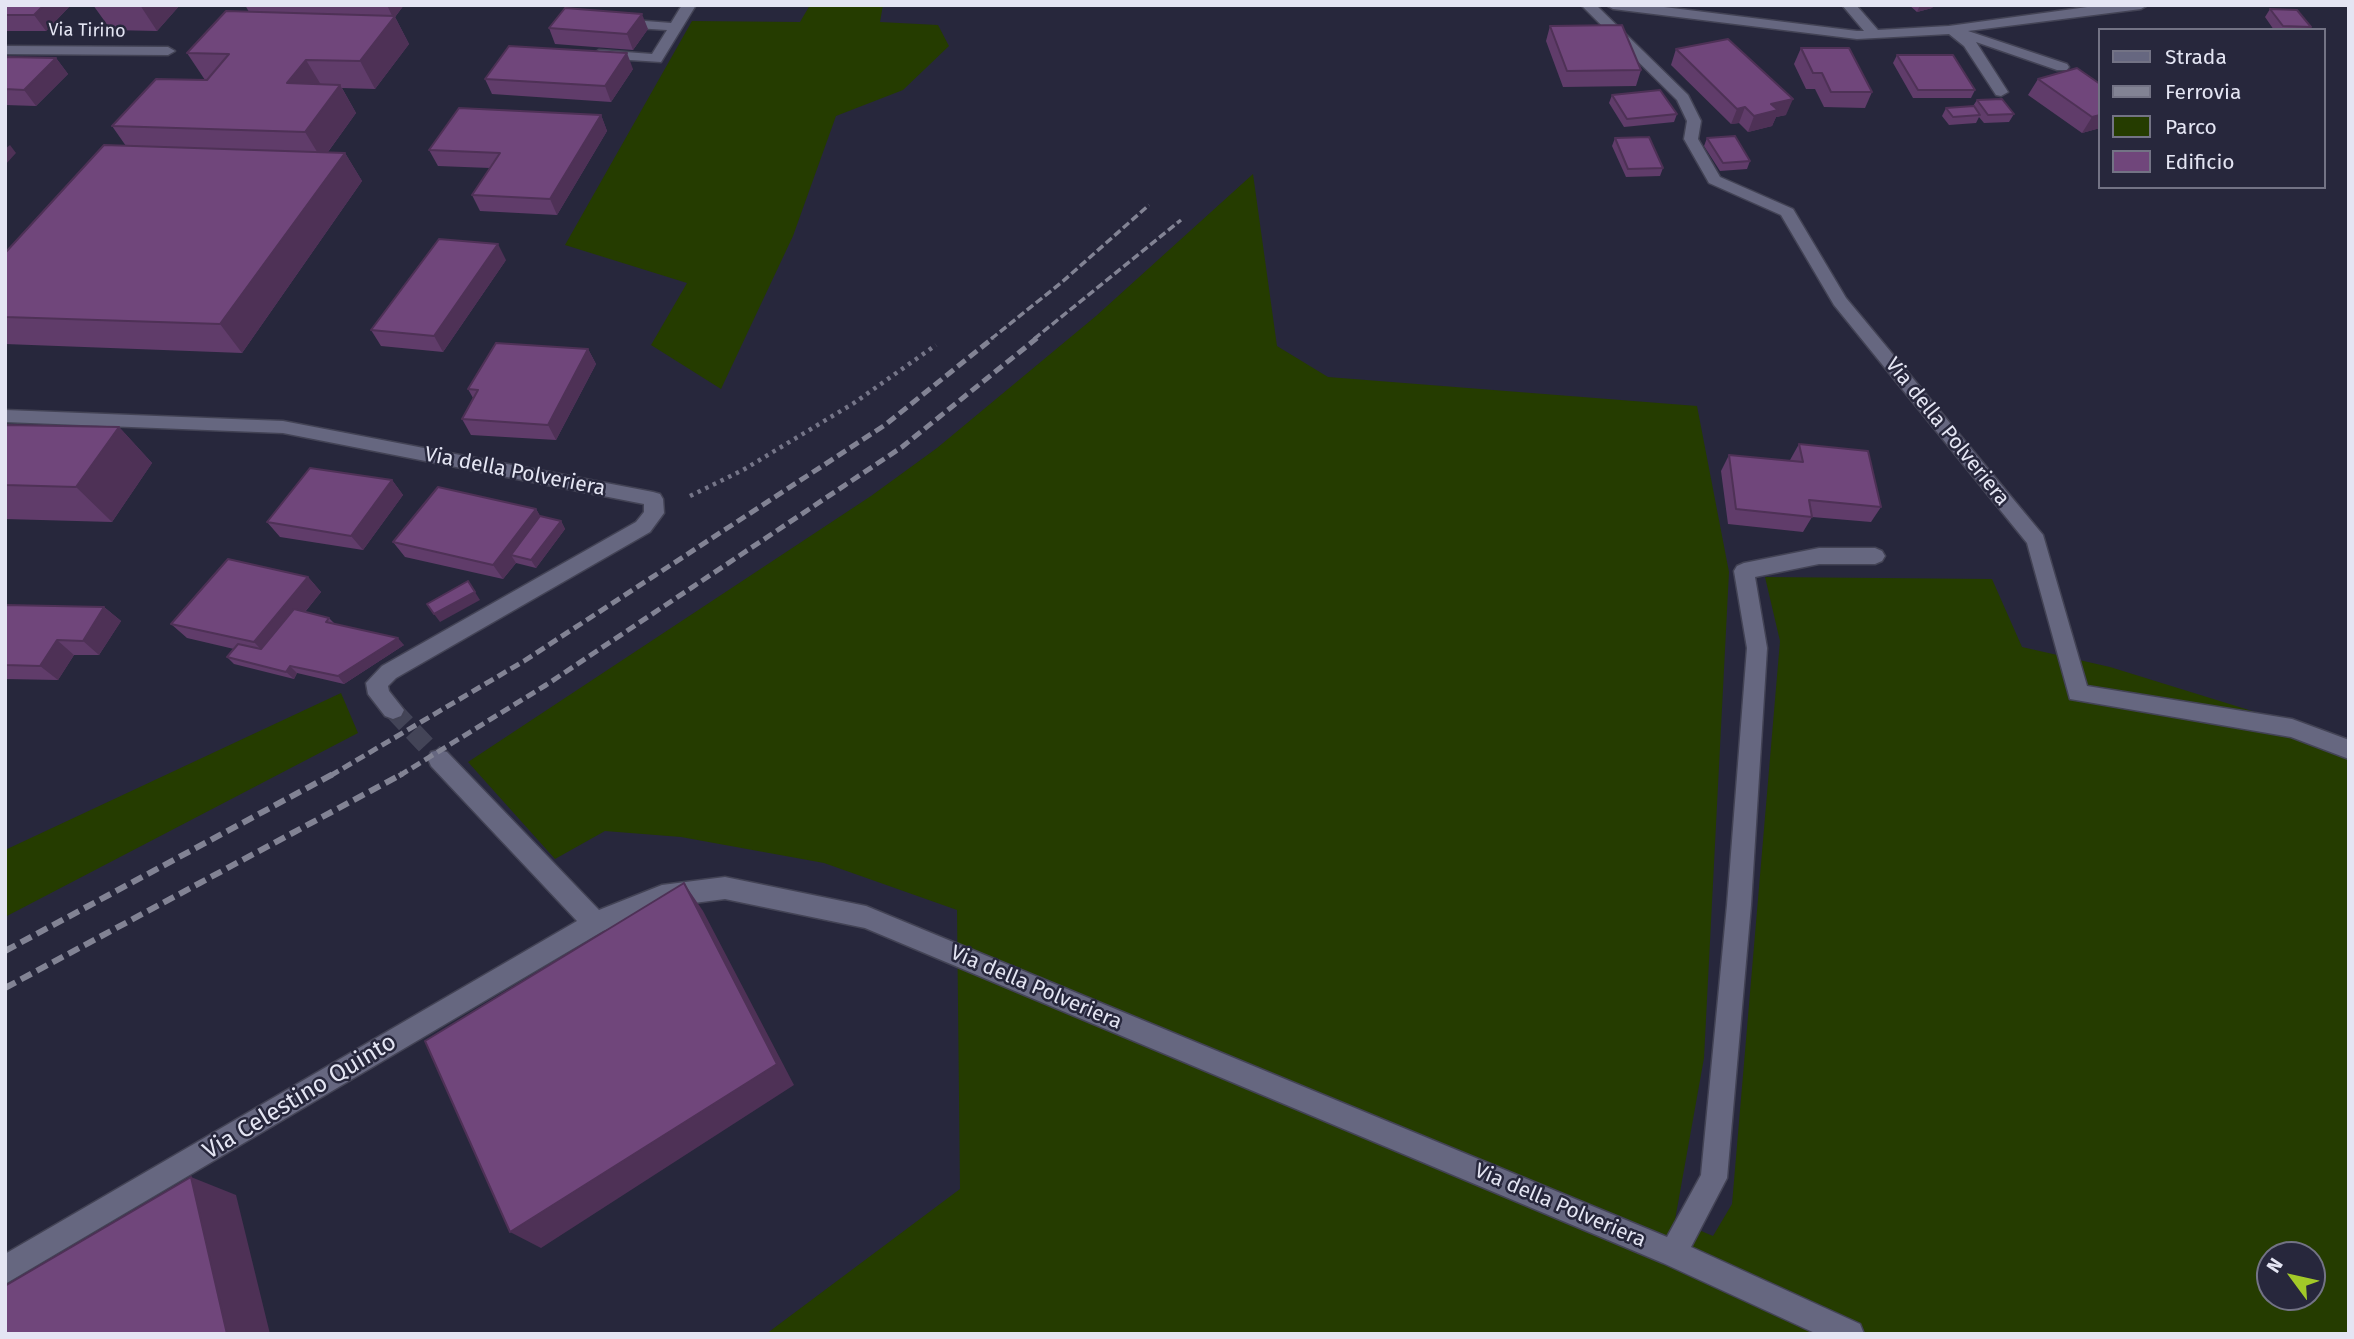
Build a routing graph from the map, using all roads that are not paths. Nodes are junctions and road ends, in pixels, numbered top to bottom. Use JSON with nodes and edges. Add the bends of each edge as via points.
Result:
{"nodes":[{"id":1,"x":689,"y":5,"type":"edge"},
{"id":2,"x":1588,"y":5,"type":"edge"},
{"id":3,"x":1613,"y":5,"type":"edge"},
{"id":4,"x":1849,"y":5,"type":"edge"},
{"id":5,"x":2141,"y":5,"type":"edge"},
{"id":6,"x":619,"y":23,"type":"edge"},
{"id":7,"x":677,"y":27,"type":"junction"},
{"id":8,"x":1949,"y":30,"type":"junction"},
{"id":9,"x":1874,"y":34,"type":"junction"},
{"id":10,"x":5,"y":50,"type":"edge"},
{"id":11,"x":167,"y":51,"type":"dead end"},
{"id":12,"x":596,"y":54,"type":"edge"},
{"id":13,"x":2062,"y":67,"type":"dead end"},
{"id":14,"x":2001,"y":92,"type":"dead end"},
{"id":15,"x":5,"y":416,"type":"edge"},
{"id":16,"x":1875,"y":556,"type":"dead end"},
{"id":17,"x":393,"y":710,"type":"tunnel mouth"},
{"id":18,"x":2349,"y":750,"type":"edge"},
{"id":19,"x":439,"y":759,"type":"tunnel mouth"},
{"id":20,"x":595,"y":923,"type":"junction"},
{"id":21,"x":1673,"y":1254,"type":"junction"},
{"id":22,"x":5,"y":1270,"type":"edge"},
{"id":23,"x":1850,"y":1334,"type":"edge"}],
"edges":[{"from":1,"to":7,"type":"street"},
{"from":2,"to":18,"type":"street","name":"Via della Polveriera","via":[[1683,98],[1694,121],[1691,139],[1714,180],[1787,212],[1840,301],[2036,540],[2078,693],[2292,728]]},
{"from":3,"to":9,"type":"street"},
{"from":4,"to":9,"type":"street"},
{"from":5,"to":8,"type":"street"},
{"from":6,"to":7,"type":"street"},
{"from":7,"to":12,"type":"street","via":[[656,60]]},
{"from":8,"to":9,"type":"street"},
{"from":8,"to":13,"type":"street"},
{"from":8,"to":14,"type":"street","via":[[1969,43]]},
{"from":10,"to":11,"type":"street","name":"Via Tirino"},
{"from":15,"to":17,"type":"street","name":"Via della Polveriera","via":[[283,427],[653,499],[654,513],[643,527],[377,683],[379,694]]},
{"from":16,"to":21,"type":"street","name":"Via della Polveriera","via":[[1819,556],[1744,570],[1757,648],[1714,1178]]},
{"from":19,"to":20,"type":"street"},
{"from":20,"to":21,"type":"street","name":"Via della Polveriera","via":[[662,896],[725,888],[866,917]]},
{"from":20,"to":22,"type":"street","name":"Via Celestino Quinto"},
{"from":21,"to":23,"type":"street","name":"Via della Polveriera"}]}
